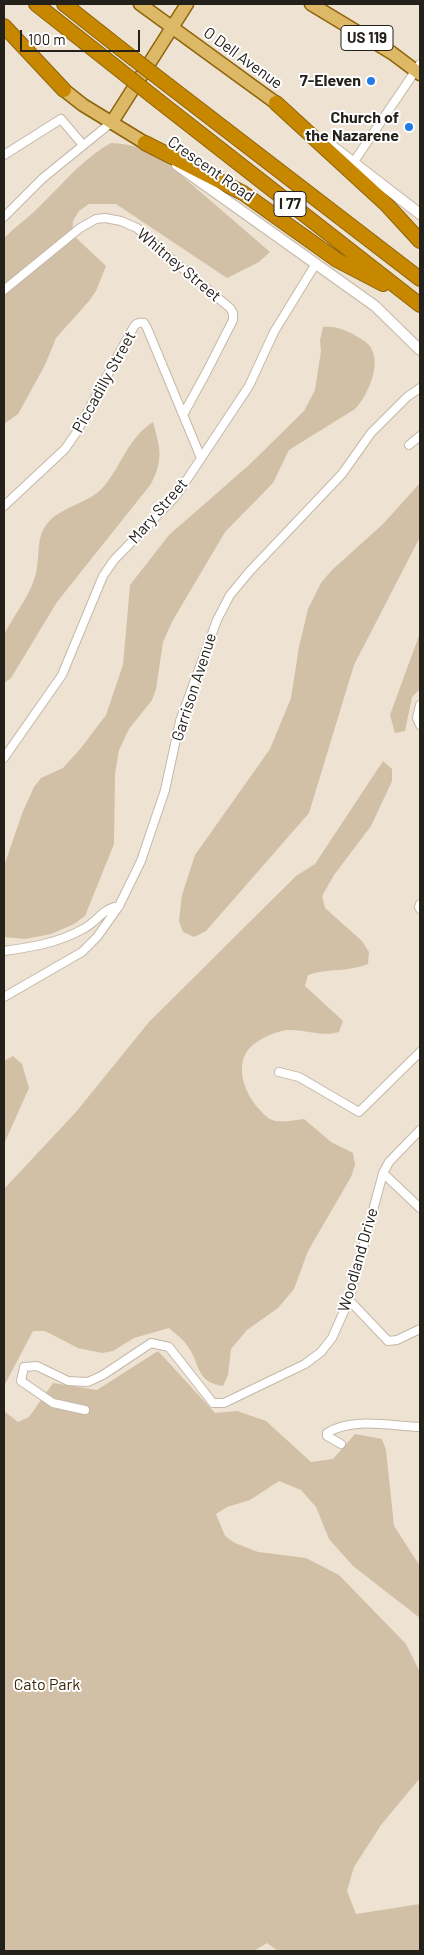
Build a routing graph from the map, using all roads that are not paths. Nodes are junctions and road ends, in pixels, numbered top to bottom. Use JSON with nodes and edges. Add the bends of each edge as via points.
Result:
{"nodes":[{"id":1,"x":36,"y":4,"type":"edge"},
{"id":2,"x":64,"y":4,"type":"edge"},
{"id":3,"x":140,"y":4,"type":"edge"},
{"id":4,"x":187,"y":4,"type":"edge"},
{"id":5,"x":311,"y":4,"type":"edge"},
{"id":6,"x":4,"y":26,"type":"edge"},
{"id":7,"x":172,"y":27,"type":"junction"},
{"id":8,"x":4,"y":36,"type":"edge"},
{"id":9,"x":419,"y":69,"type":"edge"},
{"id":10,"x":64,"y":90,"type":"junction"},
{"id":11,"x":276,"y":103,"type":"junction"},
{"id":12,"x":112,"y":122,"type":"junction"},
{"id":13,"x":145,"y":142,"type":"junction"},
{"id":14,"x":83,"y":145,"type":"junction"},
{"id":15,"x":4,"y":156,"type":"edge"},
{"id":16,"x":354,"y":162,"type":"junction"},
{"id":17,"x":420,"y":214,"type":"edge"},
{"id":18,"x":4,"y":217,"type":"edge"},
{"id":19,"x":420,"y":241,"type":"edge"},
{"id":20,"x":315,"y":265,"type":"junction"},
{"id":21,"x":420,"y":279,"type":"edge"},
{"id":22,"x":4,"y":290,"type":"edge"},
{"id":23,"x":417,"y":302,"type":"edge"},
{"id":24,"x":420,"y":350,"type":"edge"},
{"id":25,"x":420,"y":388,"type":"edge"},
{"id":26,"x":184,"y":413,"type":"junction"},
{"id":27,"x":420,"y":436,"type":"edge"},
{"id":28,"x":409,"y":445,"type":"dead end"},
{"id":29,"x":202,"y":458,"type":"junction"},
{"id":30,"x":4,"y":506,"type":"edge"},
{"id":31,"x":420,"y":705,"type":"edge"},
{"id":32,"x":420,"y":724,"type":"edge"},
{"id":33,"x":4,"y":758,"type":"edge"},
{"id":34,"x":420,"y":904,"type":"edge"},
{"id":35,"x":119,"y":906,"type":"junction"},
{"id":36,"x":420,"y":910,"type":"edge"},
{"id":37,"x":4,"y":951,"type":"edge"},
{"id":38,"x":4,"y":997,"type":"edge"},
{"id":39,"x":420,"y":1052,"type":"edge"},
{"id":40,"x":279,"y":1072,"type":"dead end"},
{"id":41,"x":420,"y":1130,"type":"edge"},
{"id":42,"x":383,"y":1173,"type":"junction"},
{"id":43,"x":420,"y":1208,"type":"edge"},
{"id":44,"x":349,"y":1300,"type":"junction"},
{"id":45,"x":420,"y":1329,"type":"edge"},
{"id":46,"x":85,"y":1410,"type":"dead end"},
{"id":47,"x":420,"y":1427,"type":"edge"},
{"id":48,"x":341,"y":1444,"type":"dead end"}],
"edges":[{"from":1,"to":23,"type":"highway","number":"I 77","bridge":true},
{"from":2,"to":21,"type":"highway","number":"I 77","bridge":true},
{"from":3,"to":7,"type":"main road","name":"O Dell Avenue"},
{"from":4,"to":7,"type":"main road"},
{"from":5,"to":9,"type":"main road","number":"US 119"},
{"from":6,"to":10,"type":"highway"},
{"from":7,"to":11,"type":"main road","name":"O Dell Avenue"},
{"from":7,"to":12,"type":"main road"},
{"from":8,"to":10,"type":"street","name":"Crescent Road"},
{"from":9,"to":16,"type":"street"},
{"from":10,"to":12,"type":"main road","name":"Crescent Road"},
{"from":11,"to":16,"type":"street","name":"O Dell Avenue"},
{"from":11,"to":19,"type":"highway","via":[[386,204]]},
{"from":12,"to":13,"type":"main road","name":"Crescent Road"},
{"from":12,"to":14,"type":"street"},
{"from":13,"to":20,"type":"street","name":"Crescent Road"},
{"from":13,"to":23,"type":"highway","via":[[243,193],[337,260]]},
{"from":14,"to":15,"type":"street","via":[[61,119]]},
{"from":14,"to":18,"type":"street","via":[[43,178]]},
{"from":16,"to":17,"type":"street","name":"O Dell Avenue"},
{"from":20,"to":24,"type":"street","name":"Crescent Road","via":[[375,306]]},
{"from":20,"to":29,"type":"street","name":"Mary Street","via":[[274,332],[249,386]]},
{"from":22,"to":26,"type":"street","name":"Whitney Street","via":[[80,228],[96,220],[121,221],[137,228],[233,314],[233,320]]},
{"from":25,"to":35,"type":"street","name":"Garrison Avenue","via":[[371,433],[342,474],[230,595],[217,620],[180,721],[165,790],[141,861]]},
{"from":26,"to":29,"type":"street","name":"Piccadilly Street"},
{"from":26,"to":30,"type":"street","name":"Piccadilly Street","via":[[147,328],[144,323],[135,324],[65,449]]},
{"from":27,"to":28,"type":"street"},
{"from":29,"to":33,"type":"street","name":"Mary Street","via":[[176,496],[108,568],[62,675]]},
{"from":31,"to":32,"type":"street","via":[[417,718]]},
{"from":34,"to":36,"type":"street"},
{"from":35,"to":37,"type":"street","via":[[110,908],[85,928],[60,940]]},
{"from":35,"to":38,"type":"street","name":"Garrison Avenue","via":[[82,952]]},
{"from":39,"to":40,"type":"street","via":[[359,1112],[299,1076]]},
{"from":41,"to":42,"type":"street","name":"Woodland Drive","via":[[389,1162]]},
{"from":42,"to":43,"type":"street"},
{"from":42,"to":44,"type":"street","name":"Woodland Drive"},
{"from":44,"to":45,"type":"street","via":[[388,1341]]},
{"from":44,"to":46,"type":"street","name":"Woodland Drive","via":[[322,1352],[305,1364],[224,1403],[213,1403],[169,1347],[151,1343],[88,1382],[68,1381],[37,1366],[24,1367],[21,1381],[53,1403]]},
{"from":47,"to":48,"type":"street","via":[[348,1424],[327,1433]]}]}
